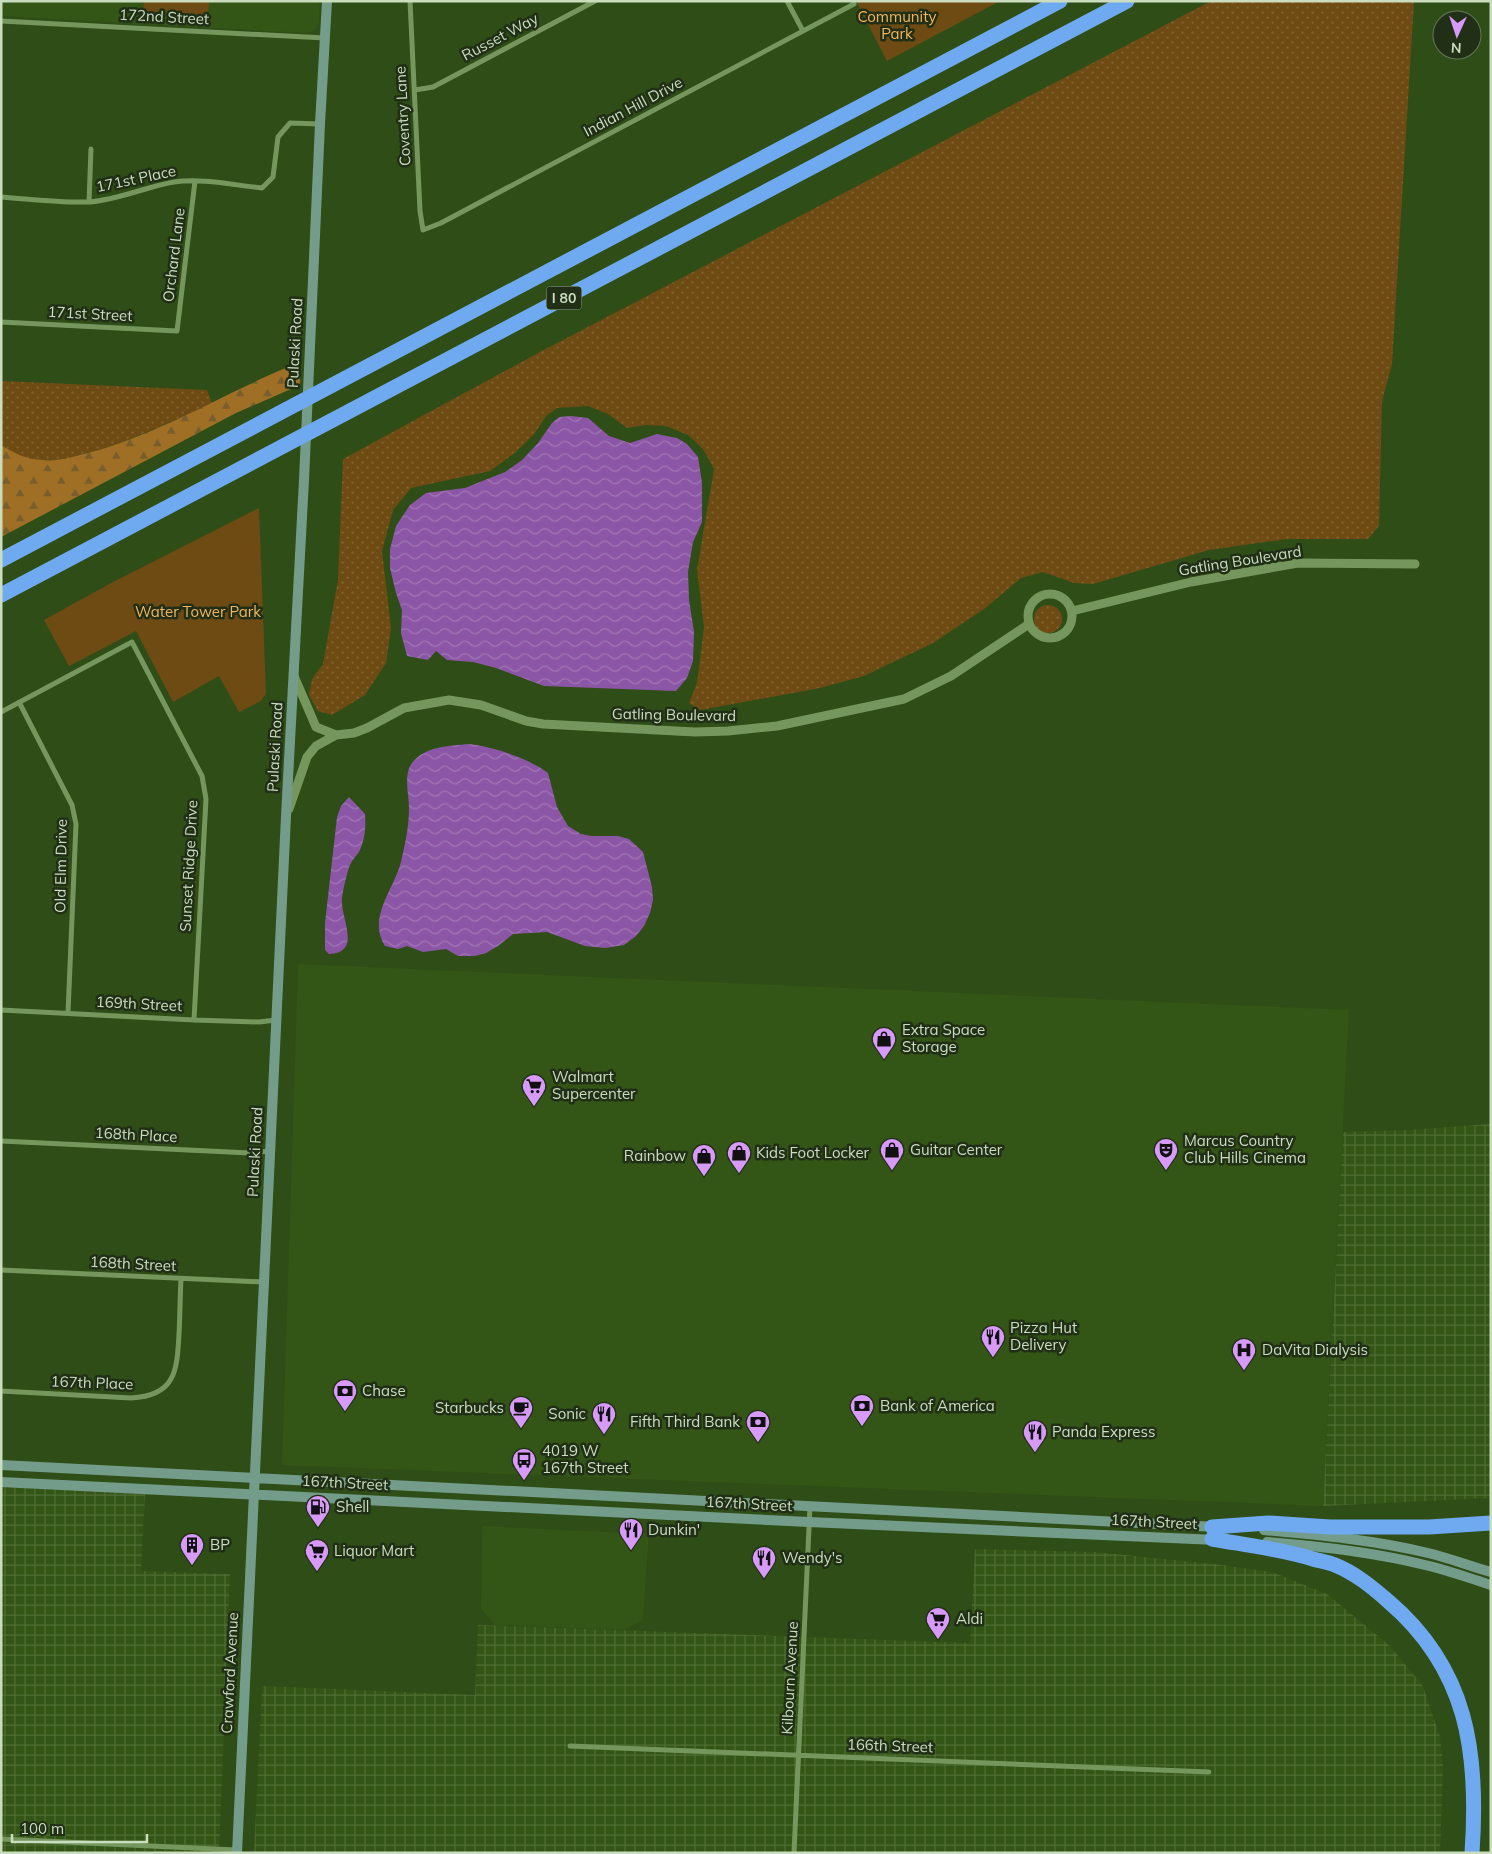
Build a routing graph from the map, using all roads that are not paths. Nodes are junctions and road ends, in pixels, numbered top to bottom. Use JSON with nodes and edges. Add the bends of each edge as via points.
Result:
{"nodes":[{"id":1,"x":327,"y":1,"type":"edge"},
{"id":2,"x":410,"y":1,"type":"edge"},
{"id":3,"x":595,"y":1,"type":"edge"},
{"id":4,"x":787,"y":1,"type":"edge"},
{"id":5,"x":1060,"y":1,"type":"edge"},
{"id":6,"x":1127,"y":1,"type":"edge"},
{"id":7,"x":854,"y":4,"type":"dead end"},
{"id":8,"x":1,"y":21,"type":"edge"},
{"id":9,"x":803,"y":32,"type":"junction"},
{"id":10,"x":326,"y":38,"type":"junction"},
{"id":11,"x":415,"y":90,"type":"junction"},
{"id":12,"x":320,"y":124,"type":"junction"},
{"id":13,"x":91,"y":149,"type":"dead end"},
{"id":14,"x":195,"y":181,"type":"junction"},
{"id":15,"x":1,"y":198,"type":"edge"},
{"id":16,"x":89,"y":202,"type":"junction"},
{"id":17,"x":423,"y":230,"type":"joint"},
{"id":18,"x":1,"y":322,"type":"edge"},
{"id":19,"x":177,"y":331,"type":"joint"},
{"id":20,"x":1,"y":560,"type":"edge"},
{"id":21,"x":1415,"y":564,"type":"dead end"},
{"id":22,"x":1,"y":595,"type":"edge"},
{"id":23,"x":1072,"y":611,"type":"junction"},
{"id":24,"x":1029,"y":624,"type":"junction"},
{"id":25,"x":294,"y":676,"type":"junction"},
{"id":26,"x":19,"y":702,"type":"junction"},
{"id":27,"x":1,"y":712,"type":"edge"},
{"id":28,"x":336,"y":735,"type":"junction"},
{"id":29,"x":286,"y":816,"type":"junction"},
{"id":30,"x":1,"y":1010,"type":"edge"},
{"id":31,"x":68,"y":1013,"type":"junction"},
{"id":32,"x":194,"y":1020,"type":"junction"},
{"id":33,"x":276,"y":1020,"type":"junction"},
{"id":34,"x":1,"y":1141,"type":"edge"},
{"id":35,"x":270,"y":1151,"type":"junction"},
{"id":36,"x":1,"y":1270,"type":"edge"},
{"id":37,"x":181,"y":1279,"type":"junction"},
{"id":38,"x":264,"y":1282,"type":"junction"},
{"id":39,"x":1,"y":1391,"type":"edge"},
{"id":40,"x":1,"y":1465,"type":"edge"},
{"id":41,"x":254,"y":1477,"type":"junction"},
{"id":42,"x":1,"y":1482,"type":"edge"},
{"id":43,"x":254,"y":1494,"type":"junction"},
{"id":44,"x":810,"y":1505,"type":"junction"},
{"id":45,"x":809,"y":1522,"type":"junction"},
{"id":46,"x":1491,"y":1523,"type":"edge"},
{"id":47,"x":1212,"y":1533,"type":"junction"},
{"id":48,"x":1491,"y":1572,"type":"edge"},
{"id":49,"x":1491,"y":1585,"type":"edge"},
{"id":50,"x":570,"y":1746,"type":"dead end"},
{"id":51,"x":799,"y":1756,"type":"junction"},
{"id":52,"x":1209,"y":1772,"type":"dead end"},
{"id":53,"x":1,"y":1839,"type":"edge"},
{"id":54,"x":237,"y":1851,"type":"edge"},
{"id":55,"x":794,"y":1853,"type":"edge"},
{"id":56,"x":1472,"y":1853,"type":"edge"}],
"edges":[{"from":1,"to":10,"type":"main road","name":"Pulaski Road"},
{"from":2,"to":11,"type":"street","name":"Coventry Lane"},
{"from":3,"to":11,"type":"street","name":"Russet Way","via":[[433,87]]},
{"from":4,"to":9,"type":"street"},
{"from":5,"to":20,"type":"highway","number":"I 80"},
{"from":6,"to":22,"type":"highway","number":"I 80"},
{"from":7,"to":9,"type":"street","name":"Indian Hill Drive"},
{"from":8,"to":10,"type":"street","name":"172nd Street"},
{"from":9,"to":17,"type":"street","name":"Indian Hill Drive"},
{"from":10,"to":12,"type":"main road","name":"Pulaski Road"},
{"from":11,"to":17,"type":"street","name":"Coventry Lane"},
{"from":12,"to":14,"type":"street","name":"171st Place","via":[[290,123],[278,137],[273,177],[262,188]]},
{"from":12,"to":25,"type":"main road","name":"Pulaski Road"},
{"from":13,"to":16,"type":"street"},
{"from":14,"to":16,"type":"street","name":"171st Place","via":[[176,182]]},
{"from":14,"to":19,"type":"street","name":"Orchard Lane"},
{"from":15,"to":16,"type":"street","name":"171st Place"},
{"from":18,"to":19,"type":"street","name":"171st Street"},
{"from":21,"to":23,"type":"street","name":"Gatling Boulevard","via":[[1283,565],[1191,582]]},
{"from":23,"to":24,"type":"street","via":[[1068,629],[1057,637],[1037,635]]},
{"from":23,"to":24,"type":"street","via":[[1060,597],[1045,594],[1032,602],[1027,617]]},
{"from":24,"to":28,"type":"street","name":"Gatling Boulevard","via":[[951,676],[904,699],[777,726],[695,732],[544,724],[481,705],[449,700],[404,708],[367,728]]},
{"from":25,"to":28,"type":"street","via":[[316,727]]},
{"from":25,"to":29,"type":"main road","name":"Pulaski Road"},
{"from":26,"to":27,"type":"street"},
{"from":26,"to":31,"type":"street","name":"Old Elm Drive","via":[[72,805],[76,824]]},
{"from":26,"to":32,"type":"street","name":"Sunset Ridge Drive","via":[[132,642],[202,776],[206,799]]},
{"from":28,"to":29,"type":"street","name":"Gatling Boulevard","via":[[316,746],[306,757]]},
{"from":29,"to":33,"type":"main road","name":"Pulaski Road"},
{"from":30,"to":31,"type":"street","name":"169th Street"},
{"from":31,"to":32,"type":"street","name":"169th Street"},
{"from":32,"to":33,"type":"street","name":"169th Street"},
{"from":33,"to":35,"type":"main road","name":"Pulaski Road"},
{"from":34,"to":35,"type":"street","name":"168th Place"},
{"from":35,"to":38,"type":"main road","name":"Pulaski Road"},
{"from":36,"to":37,"type":"street","name":"168th Street"},
{"from":37,"to":38,"type":"street","name":"168th Street"},
{"from":37,"to":39,"type":"street","name":"167th Place","via":[[177,1360],[170,1382],[158,1392],[139,1398]]},
{"from":38,"to":41,"type":"main road","name":"Pulaski Road"},
{"from":40,"to":41,"type":"main road","name":"167th Street"},
{"from":41,"to":43,"type":"main road","name":"Pulaski Road"},
{"from":41,"to":44,"type":"main road","name":"167th Street"},
{"from":42,"to":43,"type":"main road","name":"167th Street"},
{"from":43,"to":45,"type":"main road","name":"167th Street"},
{"from":43,"to":54,"type":"main road","name":"Crawford Avenue"},
{"from":44,"to":45,"type":"street","name":"Kilbourn Avenue"},
{"from":44,"to":47,"type":"main road","name":"167th Street"},
{"from":45,"to":47,"type":"main road","name":"167th Street"},
{"from":45,"to":51,"type":"street","name":"Kilbourn Avenue"},
{"from":46,"to":47,"type":"highway","via":[[1429,1527],[1268,1523]]},
{"from":47,"to":48,"type":"main road","name":"167th Street","via":[[1324,1535],[1428,1553]]},
{"from":47,"to":49,"type":"main road","name":"167th Street","via":[[1377,1555],[1427,1565]]},
{"from":47,"to":56,"type":"highway","via":[[1334,1564],[1367,1583],[1408,1618],[1432,1649],[1456,1692],[1468,1734],[1474,1776]]},
{"from":50,"to":51,"type":"street","name":"166th Street"},
{"from":51,"to":52,"type":"street","name":"166th Street"},
{"from":51,"to":55,"type":"street","name":"Kilbourn Avenue"},
{"from":53,"to":54,"type":"street"}]}
